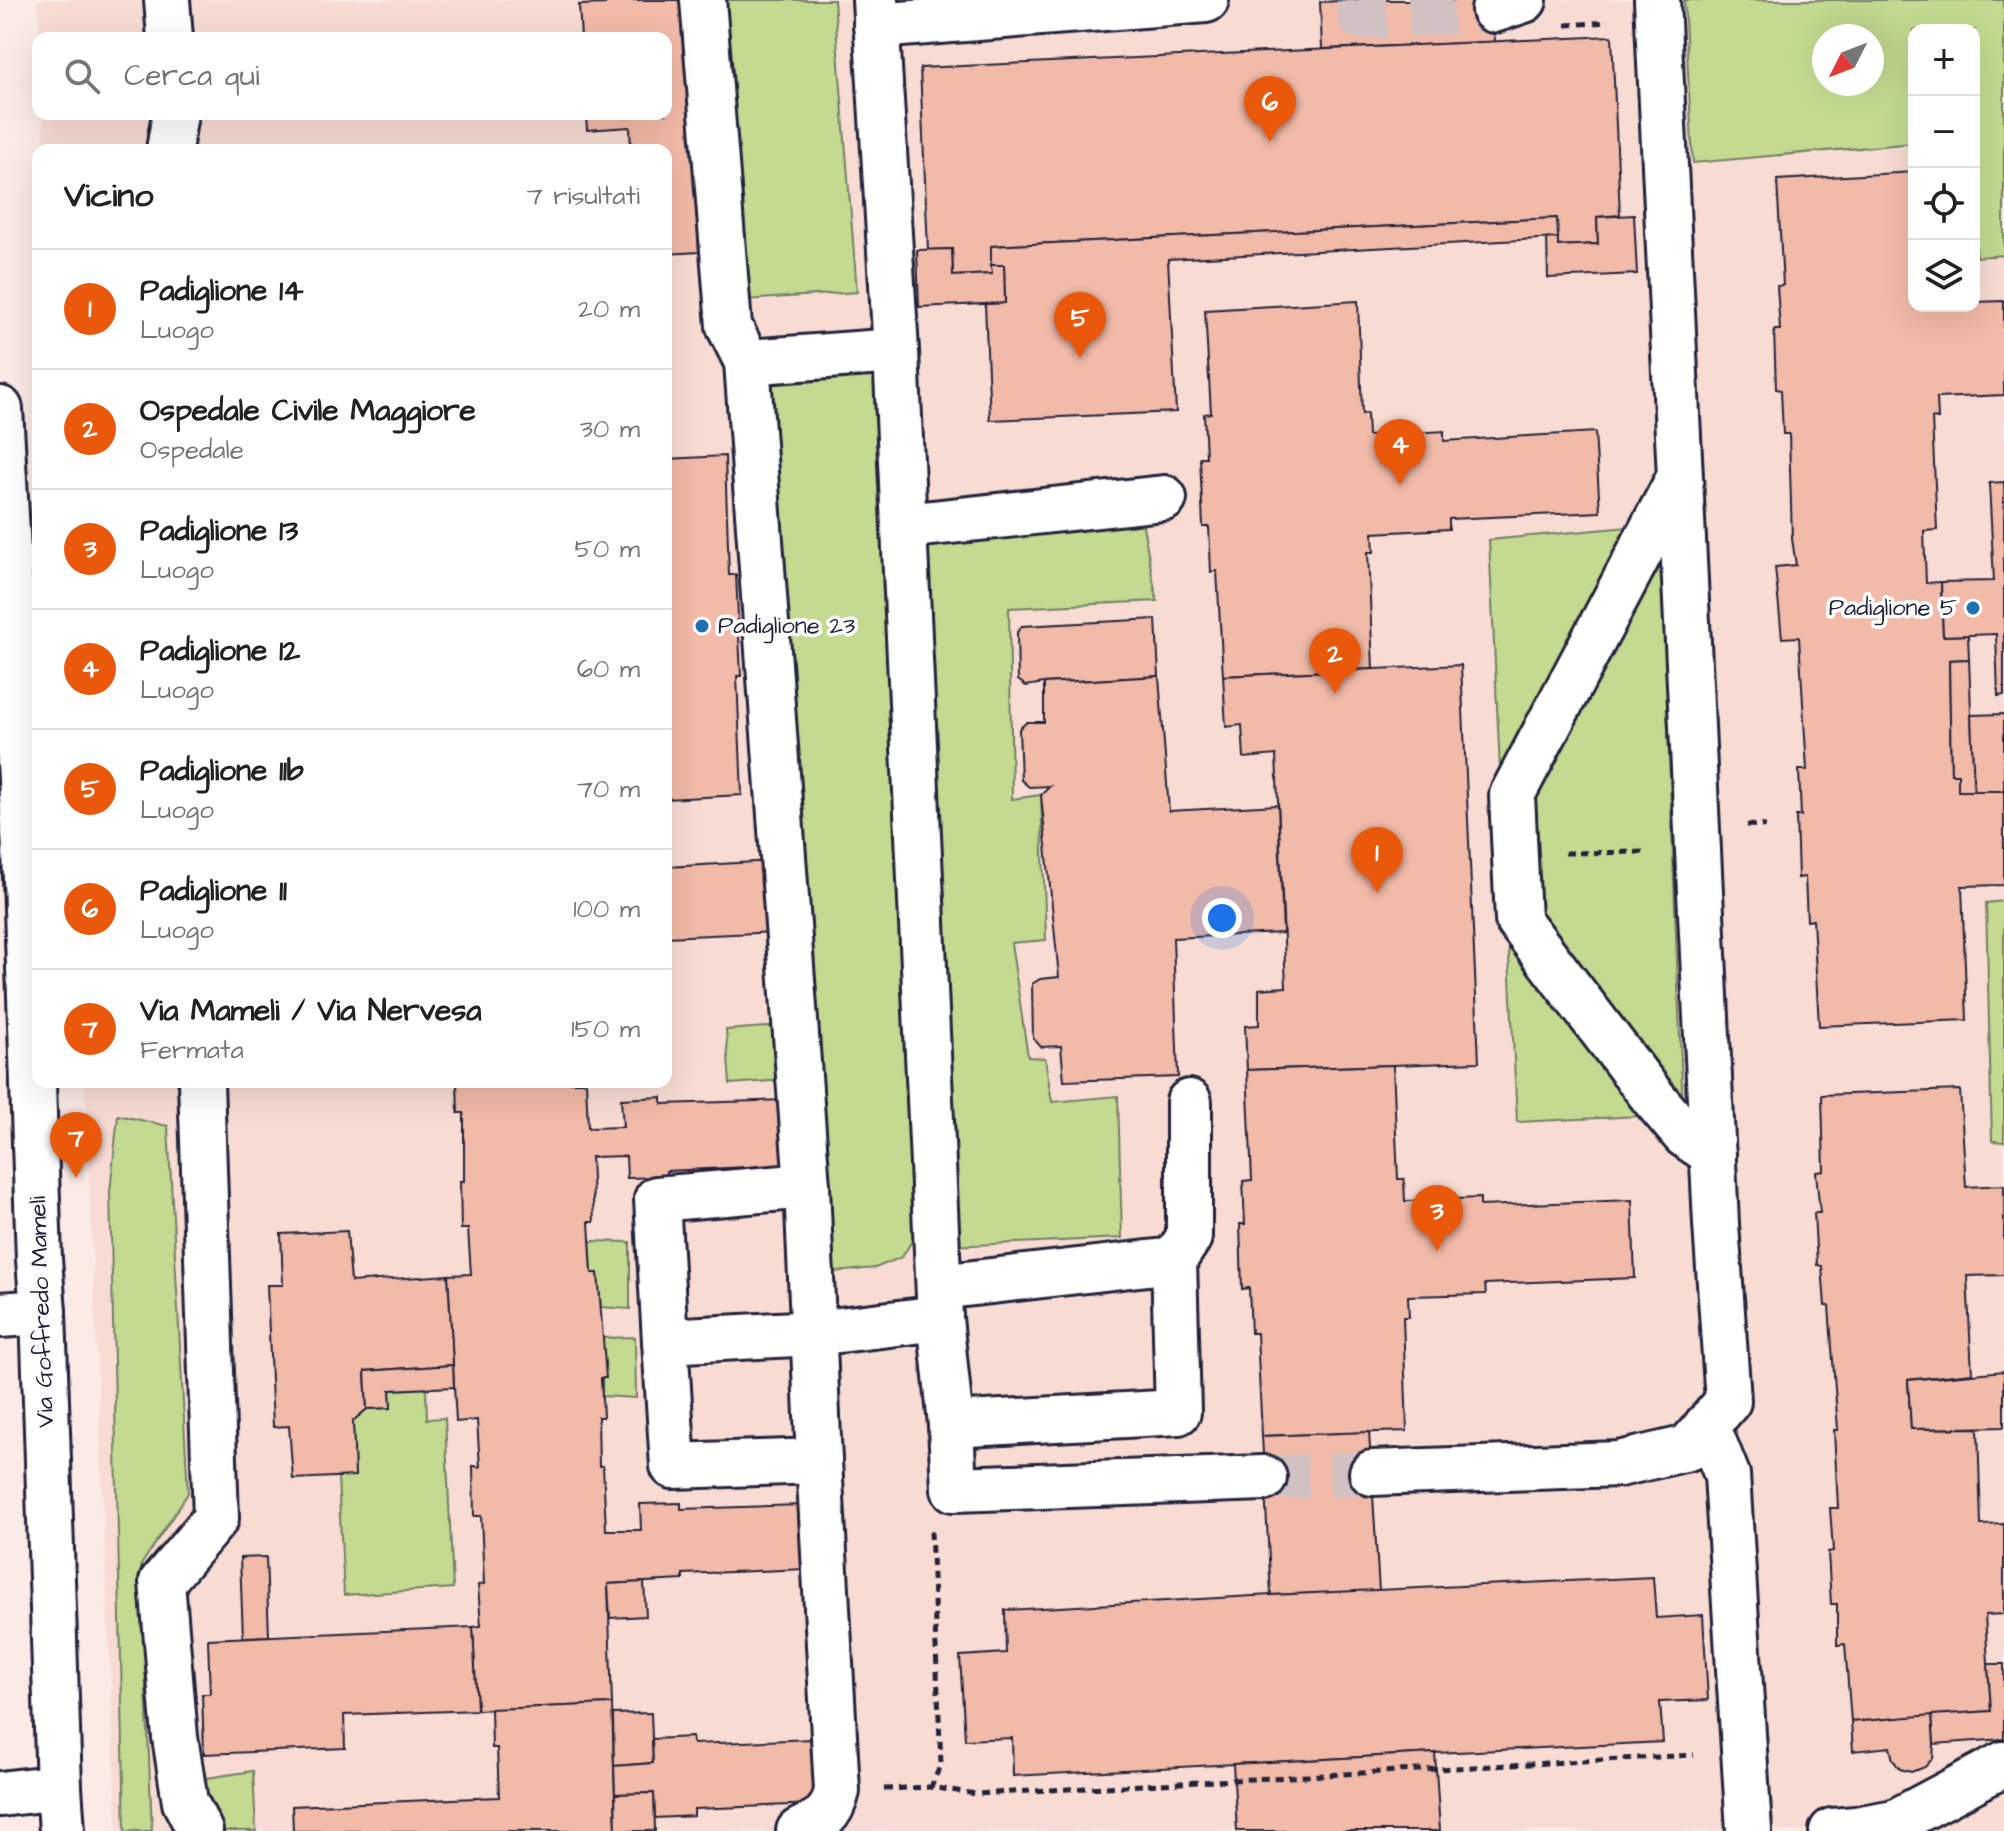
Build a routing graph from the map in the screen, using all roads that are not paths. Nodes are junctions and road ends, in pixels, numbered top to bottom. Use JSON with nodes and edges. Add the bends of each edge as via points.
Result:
{"nodes":[{"id":1,"x":167,"y":0,"type":"edge"},
{"id":2,"x":703,"y":0,"type":"edge"},
{"id":3,"x":1206,"y":0,"type":"edge"},
{"id":4,"x":1657,"y":0,"type":"edge"},
{"id":5,"x":875,"y":13,"type":"edge"},
{"id":6,"x":170,"y":32,"type":"edge"},
{"id":7,"x":174,"y":120,"type":"edge"},
{"id":8,"x":170,"y":144,"type":"edge"},
{"id":9,"x":896,"y":351,"type":"junction"},
{"id":10,"x":747,"y":362,"type":"junction"},
{"id":11,"x":0,"y":409,"type":"edge"},
{"id":12,"x":1680,"y":475,"type":"junction"},
{"id":13,"x":1164,"y":498,"type":"dead end"},
{"id":14,"x":904,"y":526,"type":"junction"},
{"id":15,"x":12,"y":851,"type":"edge"},
{"id":16,"x":201,"y":1088,"type":"edge"},
{"id":17,"x":1189,"y":1102,"type":"dead end"},
{"id":18,"x":1713,"y":1154,"type":"junction"},
{"id":19,"x":807,"y":1186,"type":"junction"},
{"id":20,"x":1174,"y":1260,"type":"junction"},
{"id":21,"x":939,"y":1302,"type":"junction"},
{"id":22,"x":43,"y":1312,"type":"junction"},
{"id":23,"x":0,"y":1315,"type":"edge"},
{"id":24,"x":814,"y":1333,"type":"junction"},
{"id":25,"x":665,"y":1341,"type":"junction"},
{"id":26,"x":951,"y":1425,"type":"junction"},
{"id":27,"x":1707,"y":1425,"type":"junction"},
{"id":28,"x":819,"y":1461,"type":"junction"},
{"id":29,"x":1372,"y":1473,"type":"tunnel mouth"},
{"id":30,"x":1264,"y":1478,"type":"tunnel mouth"},
{"id":31,"x":2004,"y":1764,"type":"edge"},
{"id":32,"x":59,"y":1787,"type":"junction"},
{"id":33,"x":0,"y":1794,"type":"edge"},
{"id":34,"x":62,"y":1831,"type":"edge"},
{"id":35,"x":200,"y":1831,"type":"edge"},
{"id":36,"x":799,"y":1831,"type":"edge"},
{"id":37,"x":1749,"y":1831,"type":"edge"},
{"id":38,"x":1832,"y":1831,"type":"edge"}],
"edges":[{"from":1,"to":6,"type":"main road"},
{"from":2,"to":10,"type":"main road","via":[[729,326]]},
{"from":3,"to":5,"type":"main road"},
{"from":4,"to":12,"type":"main road"},
{"from":5,"to":9,"type":"main road"},
{"from":7,"to":8,"type":"main road"},
{"from":9,"to":10,"type":"main road"},
{"from":9,"to":14,"type":"main road"},
{"from":10,"to":19,"type":"main road"},
{"from":11,"to":15,"type":"main road","name":"Via Goffredo Mameli"},
{"from":12,"to":18,"type":"main road"},
{"from":12,"to":18,"type":"main road","via":[[1512,795],[1518,920],[1652,1096],[1685,1135]]},
{"from":13,"to":14,"type":"main road"},
{"from":14,"to":21,"type":"main road"},
{"from":15,"to":22,"type":"main road","name":"Via Goffredo Mameli"},
{"from":16,"to":35,"type":"main road","via":[[216,1518],[162,1582],[175,1737],[185,1802]]},
{"from":17,"to":20,"type":"main road","via":[[1189,1237]]},
{"from":18,"to":27,"type":"main road","via":[[1728,1401]]},
{"from":19,"to":24,"type":"main road"},
{"from":19,"to":25,"type":"main road","via":[[657,1199]]},
{"from":20,"to":21,"type":"main road"},
{"from":20,"to":26,"type":"main road","via":[[1178,1412]]},
{"from":21,"to":24,"type":"main road"},
{"from":21,"to":26,"type":"main road"},
{"from":22,"to":23,"type":"main road"},
{"from":22,"to":32,"type":"main road","name":"Via Goffredo Mameli"},
{"from":24,"to":25,"type":"main road"},
{"from":24,"to":28,"type":"main road"},
{"from":25,"to":28,"type":"main road","via":[[673,1466]]},
{"from":26,"to":30,"type":"main road","via":[[954,1489]]},
{"from":27,"to":29,"type":"main road","via":[[1688,1448],[1619,1464]]},
{"from":27,"to":37,"type":"main road","via":[[1727,1475]]},
{"from":28,"to":36,"type":"main road","via":[[837,1791],[833,1810]]},
{"from":31,"to":38,"type":"main road","via":[[1895,1822]]},
{"from":32,"to":33,"type":"main road"},
{"from":32,"to":34,"type":"main road","name":"Via Goffredo Mameli"}]}
